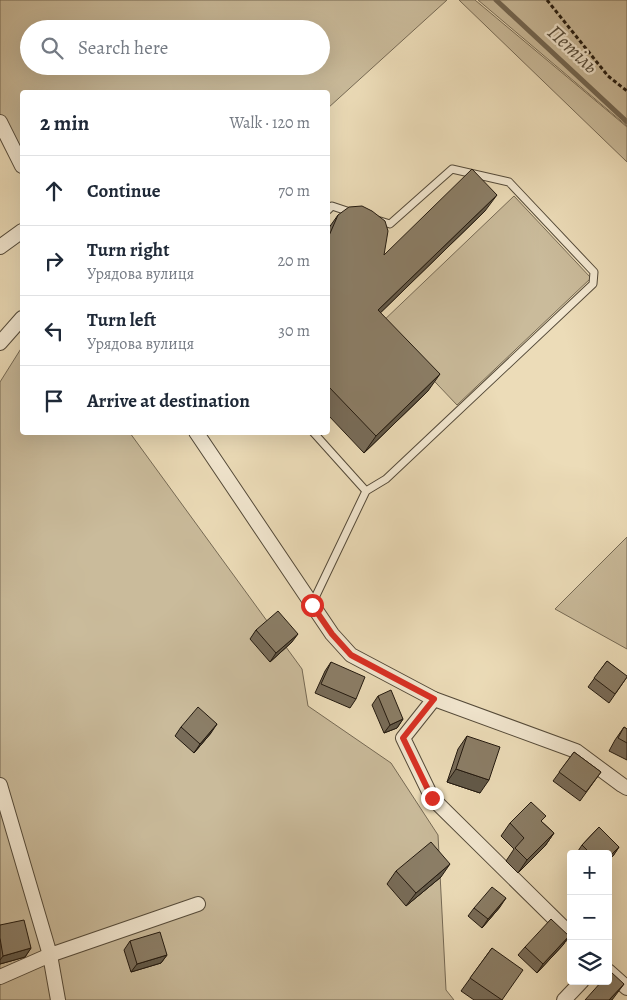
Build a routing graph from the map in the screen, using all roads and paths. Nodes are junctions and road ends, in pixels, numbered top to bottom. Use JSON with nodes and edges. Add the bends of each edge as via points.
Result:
{"nodes":[{"id":1,"x":547,"y":0,"type":"edge"},
{"id":2,"x":627,"y":92,"type":"edge"},
{"id":3,"x":0,"y":122,"type":"edge"},
{"id":4,"x":20,"y":162,"type":"edge"},
{"id":5,"x":330,"y":208,"type":"edge"},
{"id":6,"x":357,"y":214,"type":"edge"},
{"id":7,"x":373,"y":219,"type":"edge"},
{"id":8,"x":20,"y":232,"type":"edge"},
{"id":9,"x":0,"y":247,"type":"edge"},
{"id":10,"x":20,"y":320,"type":"edge"},
{"id":11,"x":0,"y":343,"type":"edge"},
{"id":12,"x":198,"y":435,"type":"edge"},
{"id":13,"x":315,"y":435,"type":"edge"},
{"id":14,"x":366,"y":491,"type":"junction"},
{"id":15,"x":312,"y":605,"type":"junction"},
{"id":16,"x":434,"y":699,"type":"junction"},
{"id":17,"x":0,"y":785,"type":"edge"},
{"id":18,"x":627,"y":788,"type":"edge"},
{"id":19,"x":198,"y":904,"type":"dead end"},
{"id":20,"x":567,"y":931,"type":"edge"},
{"id":21,"x":50,"y":955,"type":"junction"},
{"id":22,"x":612,"y":975,"type":"edge"},
{"id":23,"x":0,"y":977,"type":"edge"},
{"id":24,"x":578,"y":985,"type":"edge"},
{"id":25,"x":627,"y":988,"type":"edge"},
{"id":26,"x":58,"y":1000,"type":"edge"},
{"id":27,"x":564,"y":1000,"type":"edge"}],
"edges":[{"from":1,"to":2,"type":"path","via":[[608,76]]},
{"from":3,"to":4,"type":"street"},
{"from":5,"to":6,"type":"lane"},
{"from":7,"to":14,"type":"lane","via":[[390,224],[452,169],[509,182],[594,272],[594,284],[386,478]]},
{"from":8,"to":9,"type":"street"},
{"from":10,"to":11,"type":"street"},
{"from":12,"to":15,"type":"street"},
{"from":13,"to":14,"type":"lane"},
{"from":14,"to":15,"type":"lane"},
{"from":15,"to":16,"type":"street","via":[[351,655]]},
{"from":16,"to":18,"type":"street","via":[[576,750]]},
{"from":16,"to":20,"type":"street","via":[[403,738],[432,798]]},
{"from":17,"to":21,"type":"street"},
{"from":19,"to":21,"type":"street"},
{"from":21,"to":23,"type":"street"},
{"from":21,"to":26,"type":"street"},
{"from":22,"to":25,"type":"street"},
{"from":24,"to":27,"type":"street"}]}
